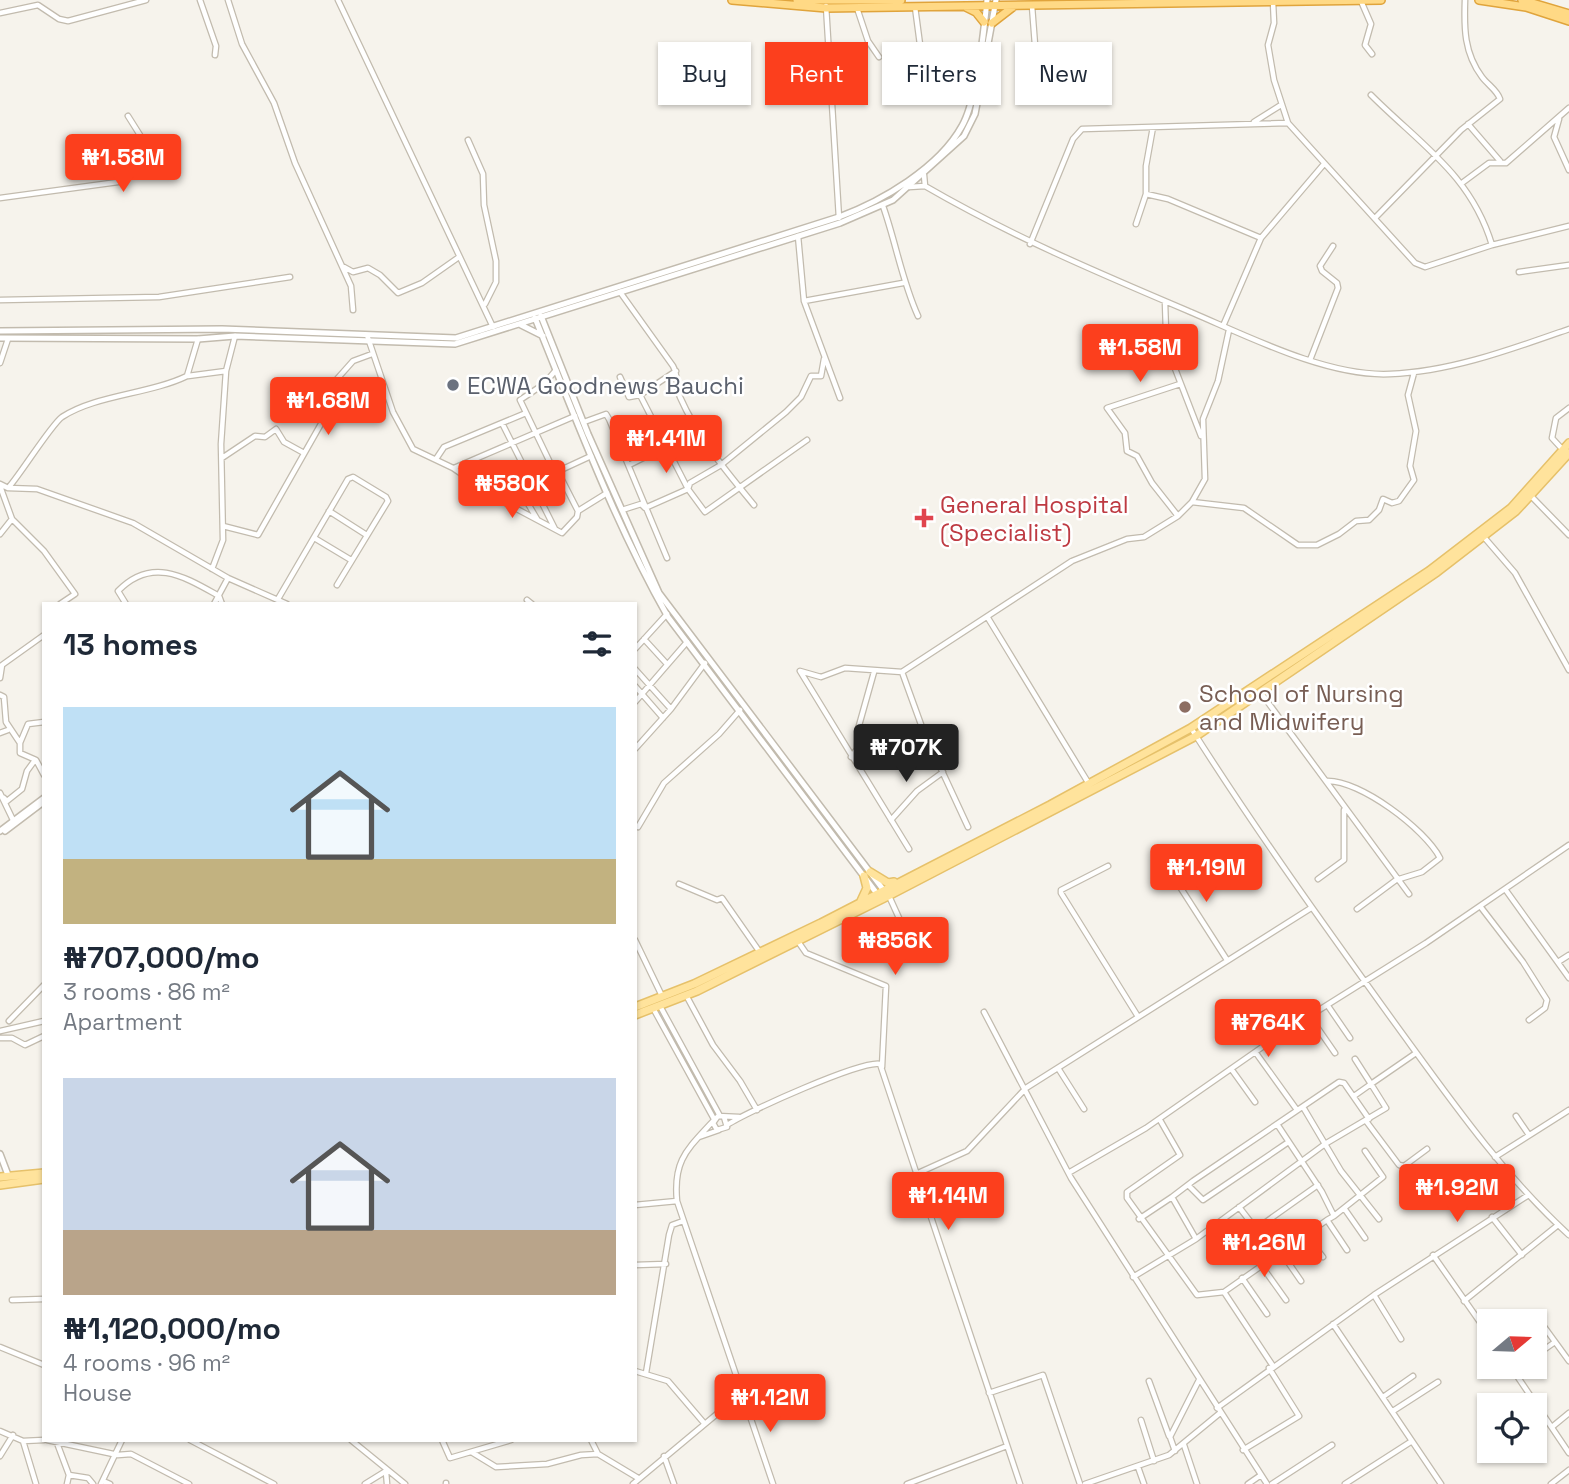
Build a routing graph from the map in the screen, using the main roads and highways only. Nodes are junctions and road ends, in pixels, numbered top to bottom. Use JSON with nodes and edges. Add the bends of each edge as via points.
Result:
{"nodes":[{"id":1,"x":732,"y":0,"type":"edge"},
{"id":2,"x":797,"y":0,"type":"edge"},
{"id":3,"x":901,"y":0,"type":"edge"},
{"id":4,"x":1361,"y":0,"type":"edge"},
{"id":5,"x":1381,"y":0,"type":"edge"},
{"id":6,"x":1479,"y":0,"type":"edge"},
{"id":7,"x":1522,"y":0,"type":"edge"},
{"id":8,"x":1092,"y":2,"type":"edge"},
{"id":9,"x":1273,"y":2,"type":"edge"},
{"id":10,"x":991,"y":3,"type":"edge"},
{"id":11,"x":826,"y":5,"type":"junction"},
{"id":12,"x":1016,"y":5,"type":"junction"},
{"id":13,"x":962,"y":6,"type":"junction"},
{"id":14,"x":1569,"y":14,"type":"edge"},
{"id":15,"x":1569,"y":21,"type":"edge"},
{"id":16,"x":1569,"y":443,"type":"edge"},
{"id":17,"x":1566,"y":452,"type":"edge"},
{"id":18,"x":1480,"y":533,"type":"junction"},
{"id":19,"x":1194,"y":732,"type":"junction"},
{"id":20,"x":1025,"y":822,"type":"junction"},
{"id":21,"x":898,"y":882,"type":"junction"},
{"id":22,"x":884,"y":895,"type":"junction"},
{"id":23,"x":860,"y":902,"type":"junction"},
{"id":24,"x":637,"y":1006,"type":"edge"},
{"id":25,"x":637,"y":1014,"type":"edge"},
{"id":26,"x":42,"y":1173,"type":"edge"},
{"id":27,"x":4,"y":1176,"type":"edge"},
{"id":28,"x":42,"y":1179,"type":"edge"},
{"id":29,"x":0,"y":1185,"type":"edge"}],
"edges":[{"from":1,"to":11,"type":"highway"},
{"from":2,"to":11,"type":"highway"},
{"from":3,"to":11,"type":"highway"},
{"from":4,"to":5,"type":"highway"},
{"from":4,"to":9,"type":"highway"},
{"from":6,"to":15,"type":"highway","via":[[1526,7]]},
{"from":7,"to":14,"type":"highway"},
{"from":8,"to":9,"type":"highway"},
{"from":8,"to":12,"type":"highway"},
{"from":10,"to":12,"type":"highway"},
{"from":10,"to":13,"type":"highway"},
{"from":11,"to":13,"type":"highway"},
{"from":12,"to":13,"type":"highway","via":[[988,22]]},
{"from":16,"to":17,"type":"main road"},
{"from":17,"to":18,"type":"main road"},
{"from":17,"to":18,"type":"main road","via":[[1516,512]]},
{"from":18,"to":19,"type":"main road"},
{"from":18,"to":19,"type":"main road","via":[[1437,572],[1261,693]]},
{"from":19,"to":20,"type":"main road"},
{"from":19,"to":20,"type":"main road"},
{"from":20,"to":21,"type":"main road"},
{"from":20,"to":22,"type":"main road"},
{"from":21,"to":22,"type":"main road"},
{"from":21,"to":23,"type":"main road","via":[[867,874]]},
{"from":22,"to":23,"type":"main road"},
{"from":22,"to":25,"type":"main road","via":[[686,995]]},
{"from":23,"to":24,"type":"main road"},
{"from":26,"to":27,"type":"main road"},
{"from":28,"to":29,"type":"main road"}]}
